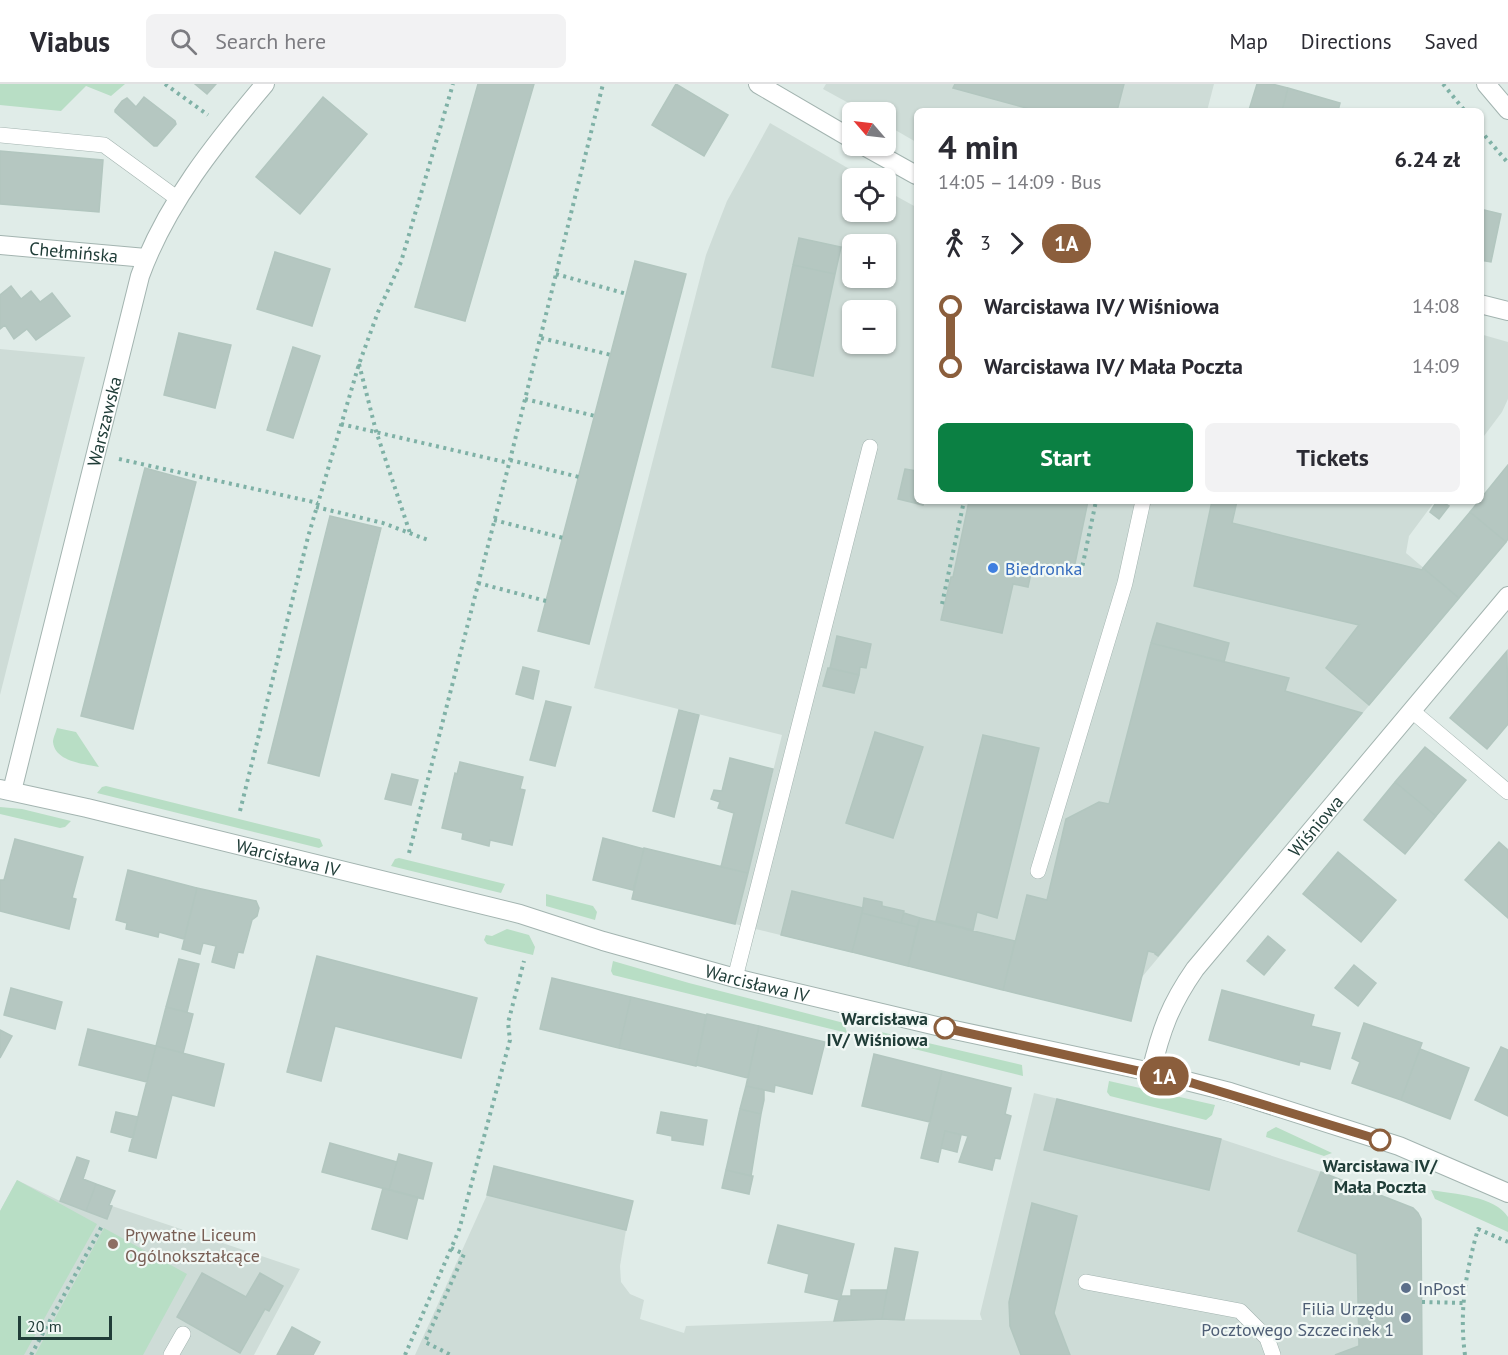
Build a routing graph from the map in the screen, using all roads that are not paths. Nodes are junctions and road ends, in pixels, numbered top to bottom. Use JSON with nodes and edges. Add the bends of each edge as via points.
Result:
{"nodes":[{"id":1,"x":265,"y":84,"type":"edge"},
{"id":2,"x":758,"y":84,"type":"edge"},
{"id":3,"x":1486,"y":84,"type":"edge"},
{"id":4,"x":1508,"y":110,"type":"edge"},
{"id":5,"x":842,"y":133,"type":"edge"},
{"id":6,"x":0,"y":135,"type":"edge"},
{"id":7,"x":882,"y":156,"type":"edge"},
{"id":8,"x":914,"y":174,"type":"edge"},
{"id":9,"x":178,"y":199,"type":"junction"},
{"id":10,"x":0,"y":245,"type":"edge"},
{"id":11,"x":146,"y":258,"type":"junction"},
{"id":12,"x":1484,"y":305,"type":"edge"},
{"id":13,"x":1508,"y":310,"type":"edge"},
{"id":14,"x":870,"y":447,"type":"dead end"},
{"id":15,"x":1142,"y":504,"type":"edge"},
{"id":16,"x":1508,"y":596,"type":"edge"},
{"id":17,"x":1411,"y":710,"type":"junction"},
{"id":18,"x":6,"y":790,"type":"edge"},
{"id":19,"x":1508,"y":792,"type":"edge"},
{"id":20,"x":1038,"y":871,"type":"dead end"},
{"id":21,"x":735,"y":978,"type":"junction"},
{"id":22,"x":1151,"y":1072,"type":"junction"},
{"id":23,"x":1508,"y":1193,"type":"edge"},
{"id":24,"x":1086,"y":1282,"type":"dead end"},
{"id":25,"x":183,"y":1334,"type":"dead end"},
{"id":26,"x":171,"y":1355,"type":"edge"},
{"id":27,"x":1273,"y":1355,"type":"edge"}],
"edges":[{"from":1,"to":9,"type":"street","name":"Warszawska"},
{"from":2,"to":5,"type":"street"},
{"from":3,"to":4,"type":"street"},
{"from":6,"to":9,"type":"lane","via":[[104,145]]},
{"from":7,"to":8,"type":"street"},
{"from":9,"to":11,"type":"street","name":"Warszawska"},
{"from":10,"to":11,"type":"street","name":"Chełmińska"},
{"from":11,"to":18,"type":"street","name":"Warszawska"},
{"from":12,"to":13,"type":"street"},
{"from":14,"to":21,"type":"lane"},
{"from":15,"to":20,"type":"lane","via":[[1125,583]]},
{"from":16,"to":17,"type":"street","name":"Wiśniowa"},
{"from":17,"to":19,"type":"lane"},
{"from":17,"to":22,"type":"street","name":"Wiśniowa","via":[[1195,969],[1167,1015]]},
{"from":18,"to":21,"type":"street","name":"Warcisława IV","via":[[520,914]]},
{"from":21,"to":22,"type":"street","name":"Warcisława IV"},
{"from":22,"to":23,"type":"street","name":"Warcisława IV","via":[[1230,1092],[1399,1146]]},
{"from":24,"to":27,"type":"lane","via":[[1240,1311],[1267,1338]]},
{"from":25,"to":26,"type":"lane"}]}
